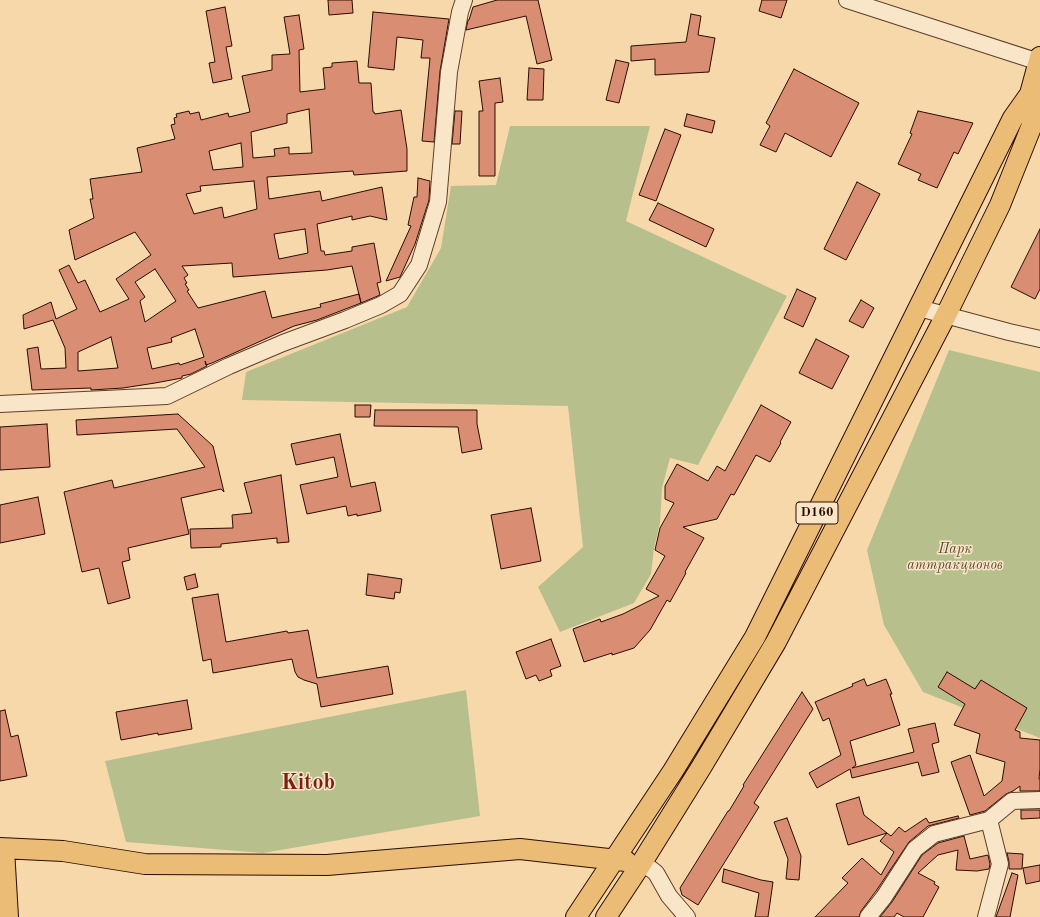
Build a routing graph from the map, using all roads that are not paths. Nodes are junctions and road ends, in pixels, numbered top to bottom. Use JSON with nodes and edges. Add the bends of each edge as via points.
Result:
{"nodes":[{"id":1,"x":464,"y":0,"type":"edge"},
{"id":2,"x":846,"y":0,"type":"edge"},
{"id":3,"x":1039,"y":60,"type":"edge"},
{"id":4,"x":1030,"y":94,"type":"junction"},
{"id":5,"x":919,"y":308,"type":"junction"},
{"id":6,"x":946,"y":315,"type":"junction"},
{"id":7,"x":1040,"y":339,"type":"edge"},
{"id":8,"x":0,"y":404,"type":"edge"},
{"id":9,"x":1040,"y":800,"type":"edge"},
{"id":10,"x":989,"y":820,"type":"junction"},
{"id":11,"x":1,"y":849,"type":"edge"},
{"id":12,"x":614,"y":859,"type":"junction"},
{"id":13,"x":642,"y":864,"type":"junction"},
{"id":14,"x":8,"y":917,"type":"edge"},
{"id":15,"x":576,"y":917,"type":"edge"},
{"id":16,"x":606,"y":917,"type":"edge"},
{"id":17,"x":687,"y":917,"type":"edge"},
{"id":18,"x":868,"y":917,"type":"edge"},
{"id":19,"x":986,"y":917,"type":"edge"}],
"edges":[{"from":1,"to":8,"type":"street","via":[[449,72],[438,202],[419,265],[400,294],[382,305],[283,343],[167,396]]},
{"from":2,"to":3,"type":"street"},
{"from":3,"to":4,"type":"main road","number":"D160"},
{"from":4,"to":5,"type":"main road","number":"D160","via":[[1013,118]]},
{"from":4,"to":6,"type":"main road","number":"D160","via":[[1032,125],[1000,205]]},
{"from":5,"to":6,"type":"street"},
{"from":5,"to":12,"type":"main road","number":"D160","via":[[755,637],[673,771]]},
{"from":6,"to":7,"type":"street"},
{"from":6,"to":13,"type":"main road","number":"D160","via":[[776,642]]},
{"from":9,"to":10,"type":"street","via":[[1012,801]]},
{"from":10,"to":18,"type":"street","via":[[934,834],[916,849]]},
{"from":10,"to":19,"type":"street","via":[[1000,864]]},
{"from":11,"to":12,"type":"main road","via":[[62,850],[145,864],[327,865],[520,849]]},
{"from":11,"to":14,"type":"main road"},
{"from":12,"to":13,"type":"main road"},
{"from":12,"to":15,"type":"main road","number":"D160"},
{"from":13,"to":16,"type":"main road","number":"D160"},
{"from":13,"to":17,"type":"street","via":[[656,873],[669,896]]}]}
